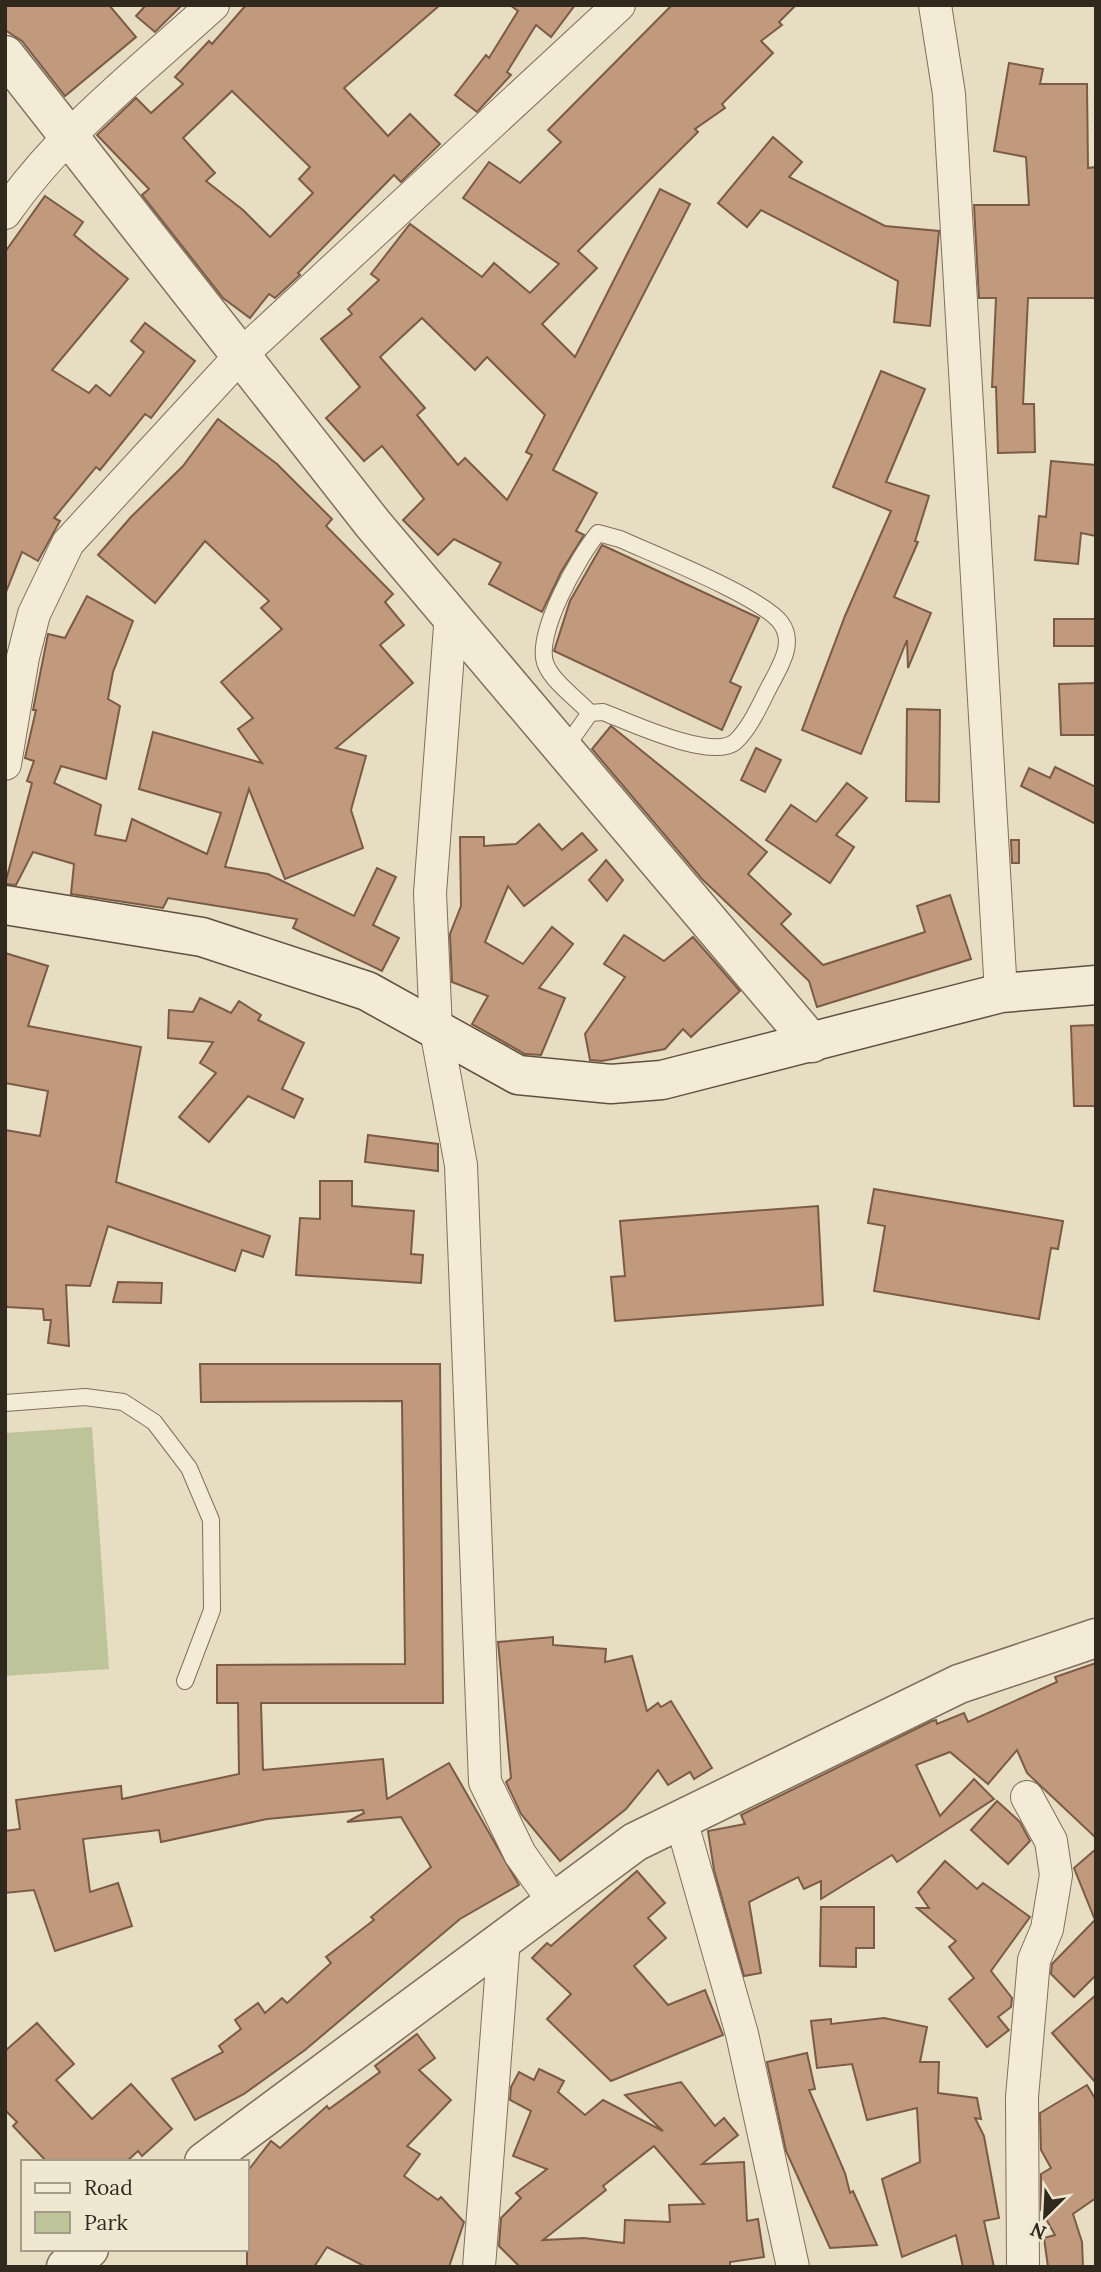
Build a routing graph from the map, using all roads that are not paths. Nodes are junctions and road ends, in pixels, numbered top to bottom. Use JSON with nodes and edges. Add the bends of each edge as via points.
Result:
{"nodes":[{"id":1,"x":213,"y":5,"type":"edge"},
{"id":2,"x":619,"y":5,"type":"edge"},
{"id":3,"x":935,"y":5,"type":"edge"},
{"id":4,"x":5,"y":55,"type":"edge"},
{"id":5,"x":69,"y":136,"type":"junction"},
{"id":6,"x":5,"y":213,"type":"edge"},
{"id":7,"x":241,"y":355,"type":"junction"},
{"id":8,"x":451,"y":613,"type":"junction"},
{"id":9,"x":590,"y":713,"type":"junction"},
{"id":10,"x":565,"y":748,"type":"junction"},
{"id":11,"x":5,"y":764,"type":"edge"},
{"id":12,"x":5,"y":905,"type":"edge"},
{"id":13,"x":1096,"y":985,"type":"edge"},
{"id":14,"x":1001,"y":993,"type":"junction"},
{"id":15,"x":436,"y":1030,"type":"junction"},
{"id":16,"x":812,"y":1043,"type":"junction"},
{"id":17,"x":5,"y":1403,"type":"edge"},
{"id":18,"x":1096,"y":1638,"type":"edge"},
{"id":19,"x":185,"y":1681,"type":"dead end"},
{"id":20,"x":1027,"y":1797,"type":"dead end"},
{"id":21,"x":681,"y":1820,"type":"junction"},
{"id":22,"x":554,"y":1902,"type":"junction"},
{"id":23,"x":503,"y":1939,"type":"junction"},
{"id":24,"x":207,"y":2160,"type":"edge"},
{"id":25,"x":86,"y":2251,"type":"edge"},
{"id":26,"x":66,"y":2267,"type":"edge"},
{"id":27,"x":479,"y":2267,"type":"edge"},
{"id":28,"x":793,"y":2267,"type":"edge"},
{"id":29,"x":1023,"y":2267,"type":"edge"}],
"edges":[{"from":1,"to":5,"type":"street"},
{"from":2,"to":7,"type":"street"},
{"from":3,"to":14,"type":"street","via":[[949,94]]},
{"from":4,"to":5,"type":"street"},
{"from":5,"to":6,"type":"street","via":[[27,181]]},
{"from":5,"to":7,"type":"street"},
{"from":7,"to":8,"type":"street","via":[[373,524]]},
{"from":7,"to":11,"type":"street","via":[[68,543],[56,563],[34,614],[23,657]]},
{"from":8,"to":10,"type":"street"},
{"from":8,"to":15,"type":"street","via":[[429,893]]},
{"from":9,"to":9,"type":"lane","via":[[603,712],[699,747],[734,743],[785,657],[787,633],[780,621],[750,599],[598,533],[586,547],[550,620],[542,651],[546,667]]},
{"from":9,"to":10,"type":"lane"},
{"from":10,"to":16,"type":"street"},
{"from":12,"to":15,"type":"street","via":[[202,937],[367,991]]},
{"from":13,"to":14,"type":"street"},
{"from":14,"to":16,"type":"street"},
{"from":15,"to":16,"type":"street","via":[[517,1075],[611,1084],[662,1080]]},
{"from":15,"to":22,"type":"street","via":[[461,1165],[485,1782],[520,1854]]},
{"from":17,"to":19,"type":"lane","via":[[85,1397],[123,1402],[154,1422],[189,1468],[211,1520],[212,1610]]},
{"from":18,"to":21,"type":"street","via":[[958,1684]]},
{"from":20,"to":29,"type":"street","via":[[1051,1841],[1056,1875],[1048,1929],[1034,1961],[1023,2083]]},
{"from":21,"to":22,"type":"street","via":[[635,1842]]},
{"from":21,"to":28,"type":"street","via":[[742,2035]]},
{"from":22,"to":23,"type":"street"},
{"from":23,"to":24,"type":"street"},
{"from":23,"to":27,"type":"street"},
{"from":25,"to":26,"type":"street"}]}
